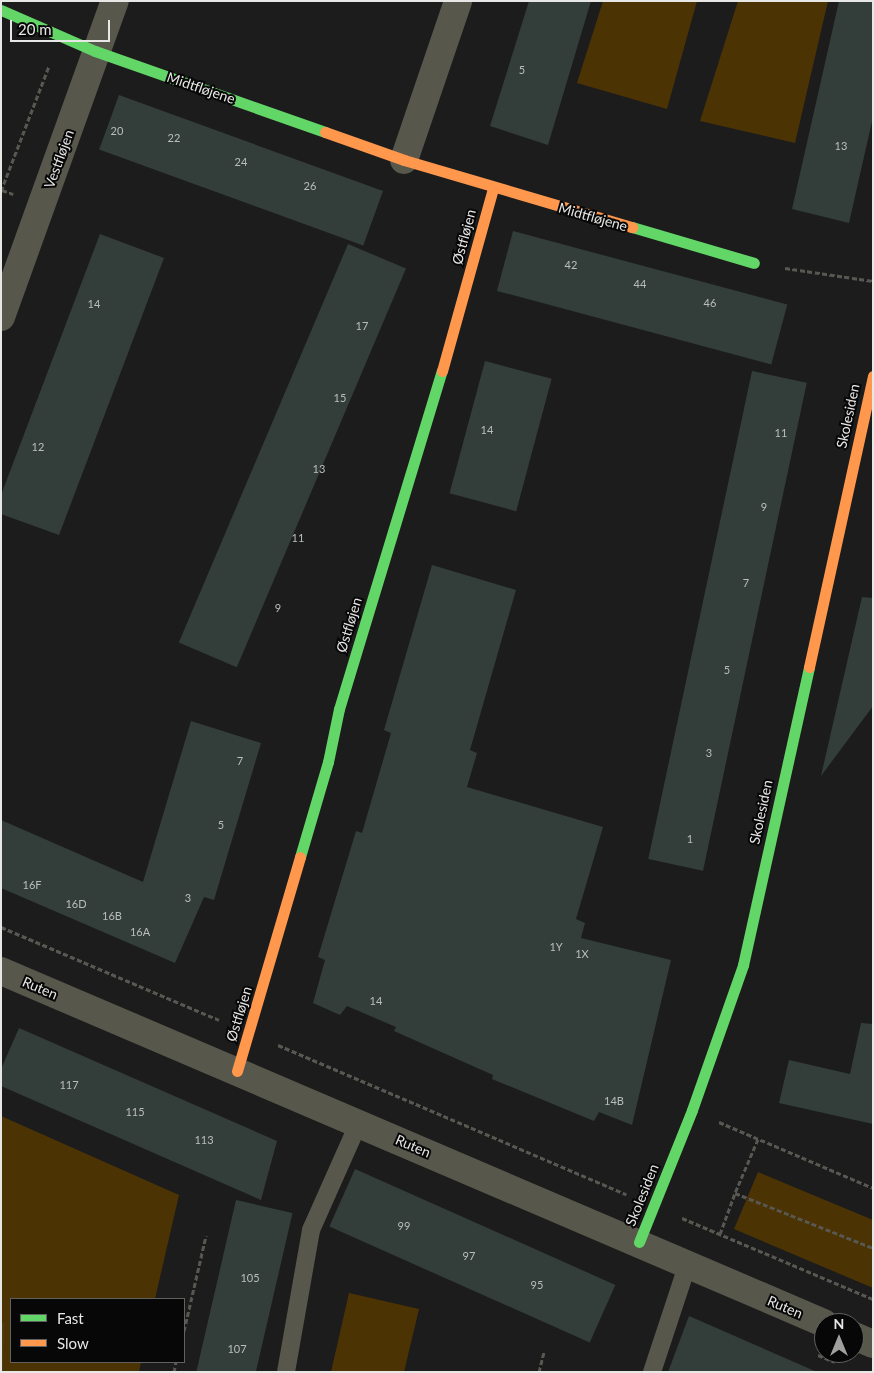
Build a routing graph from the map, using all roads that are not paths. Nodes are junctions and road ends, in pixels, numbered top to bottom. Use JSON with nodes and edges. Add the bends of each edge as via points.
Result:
{"nodes":[{"id":1,"x":115,"y":1,"type":"edge"},
{"id":2,"x":458,"y":1,"type":"edge"},
{"id":3,"x":1,"y":10,"type":"edge"},
{"id":4,"x":95,"y":51,"type":"junction"},
{"id":5,"x":404,"y":160,"type":"junction"},
{"id":6,"x":493,"y":188,"type":"junction"},
{"id":7,"x":754,"y":263,"type":"road end"},
{"id":8,"x":1,"y":317,"type":"edge"},
{"id":9,"x":873,"y":376,"type":"edge"},
{"id":10,"x":1,"y":971,"type":"edge"},
{"id":11,"x":237,"y":1071,"type":"junction"},
{"id":12,"x":359,"y":1122,"type":"junction"},
{"id":13,"x":638,"y":1242,"type":"junction"},
{"id":14,"x":688,"y":1266,"type":"junction"},
{"id":15,"x":814,"y":1319,"type":"edge"},
{"id":16,"x":286,"y":1372,"type":"edge"},
{"id":17,"x":652,"y":1372,"type":"edge"}],
"edges":[{"from":1,"to":4,"type":"street","name":"Vestfløjen"},
{"from":2,"to":5,"type":"street"},
{"from":3,"to":4,"type":"street","name":"Midtfløjene"},
{"from":4,"to":5,"type":"street","name":"Midtfløjene"},
{"from":4,"to":8,"type":"street","name":"Vestfløjen"},
{"from":5,"to":6,"type":"street","name":"Midtfløjene"},
{"from":6,"to":7,"type":"street","name":"Midtfløjene"},
{"from":6,"to":11,"type":"street","name":"Østfløjen","via":[[456,324],[339,709],[328,762]]},
{"from":9,"to":13,"type":"street","name":"Skolesiden","via":[[743,964],[692,1110]]},
{"from":10,"to":11,"type":"street","name":"Ruten"},
{"from":11,"to":12,"type":"street","name":"Ruten"},
{"from":12,"to":13,"type":"street","name":"Ruten"},
{"from":12,"to":16,"type":"lane","via":[[311,1230]]},
{"from":13,"to":14,"type":"street","name":"Ruten"},
{"from":14,"to":15,"type":"street","name":"Ruten"},
{"from":14,"to":17,"type":"lane"}]}
